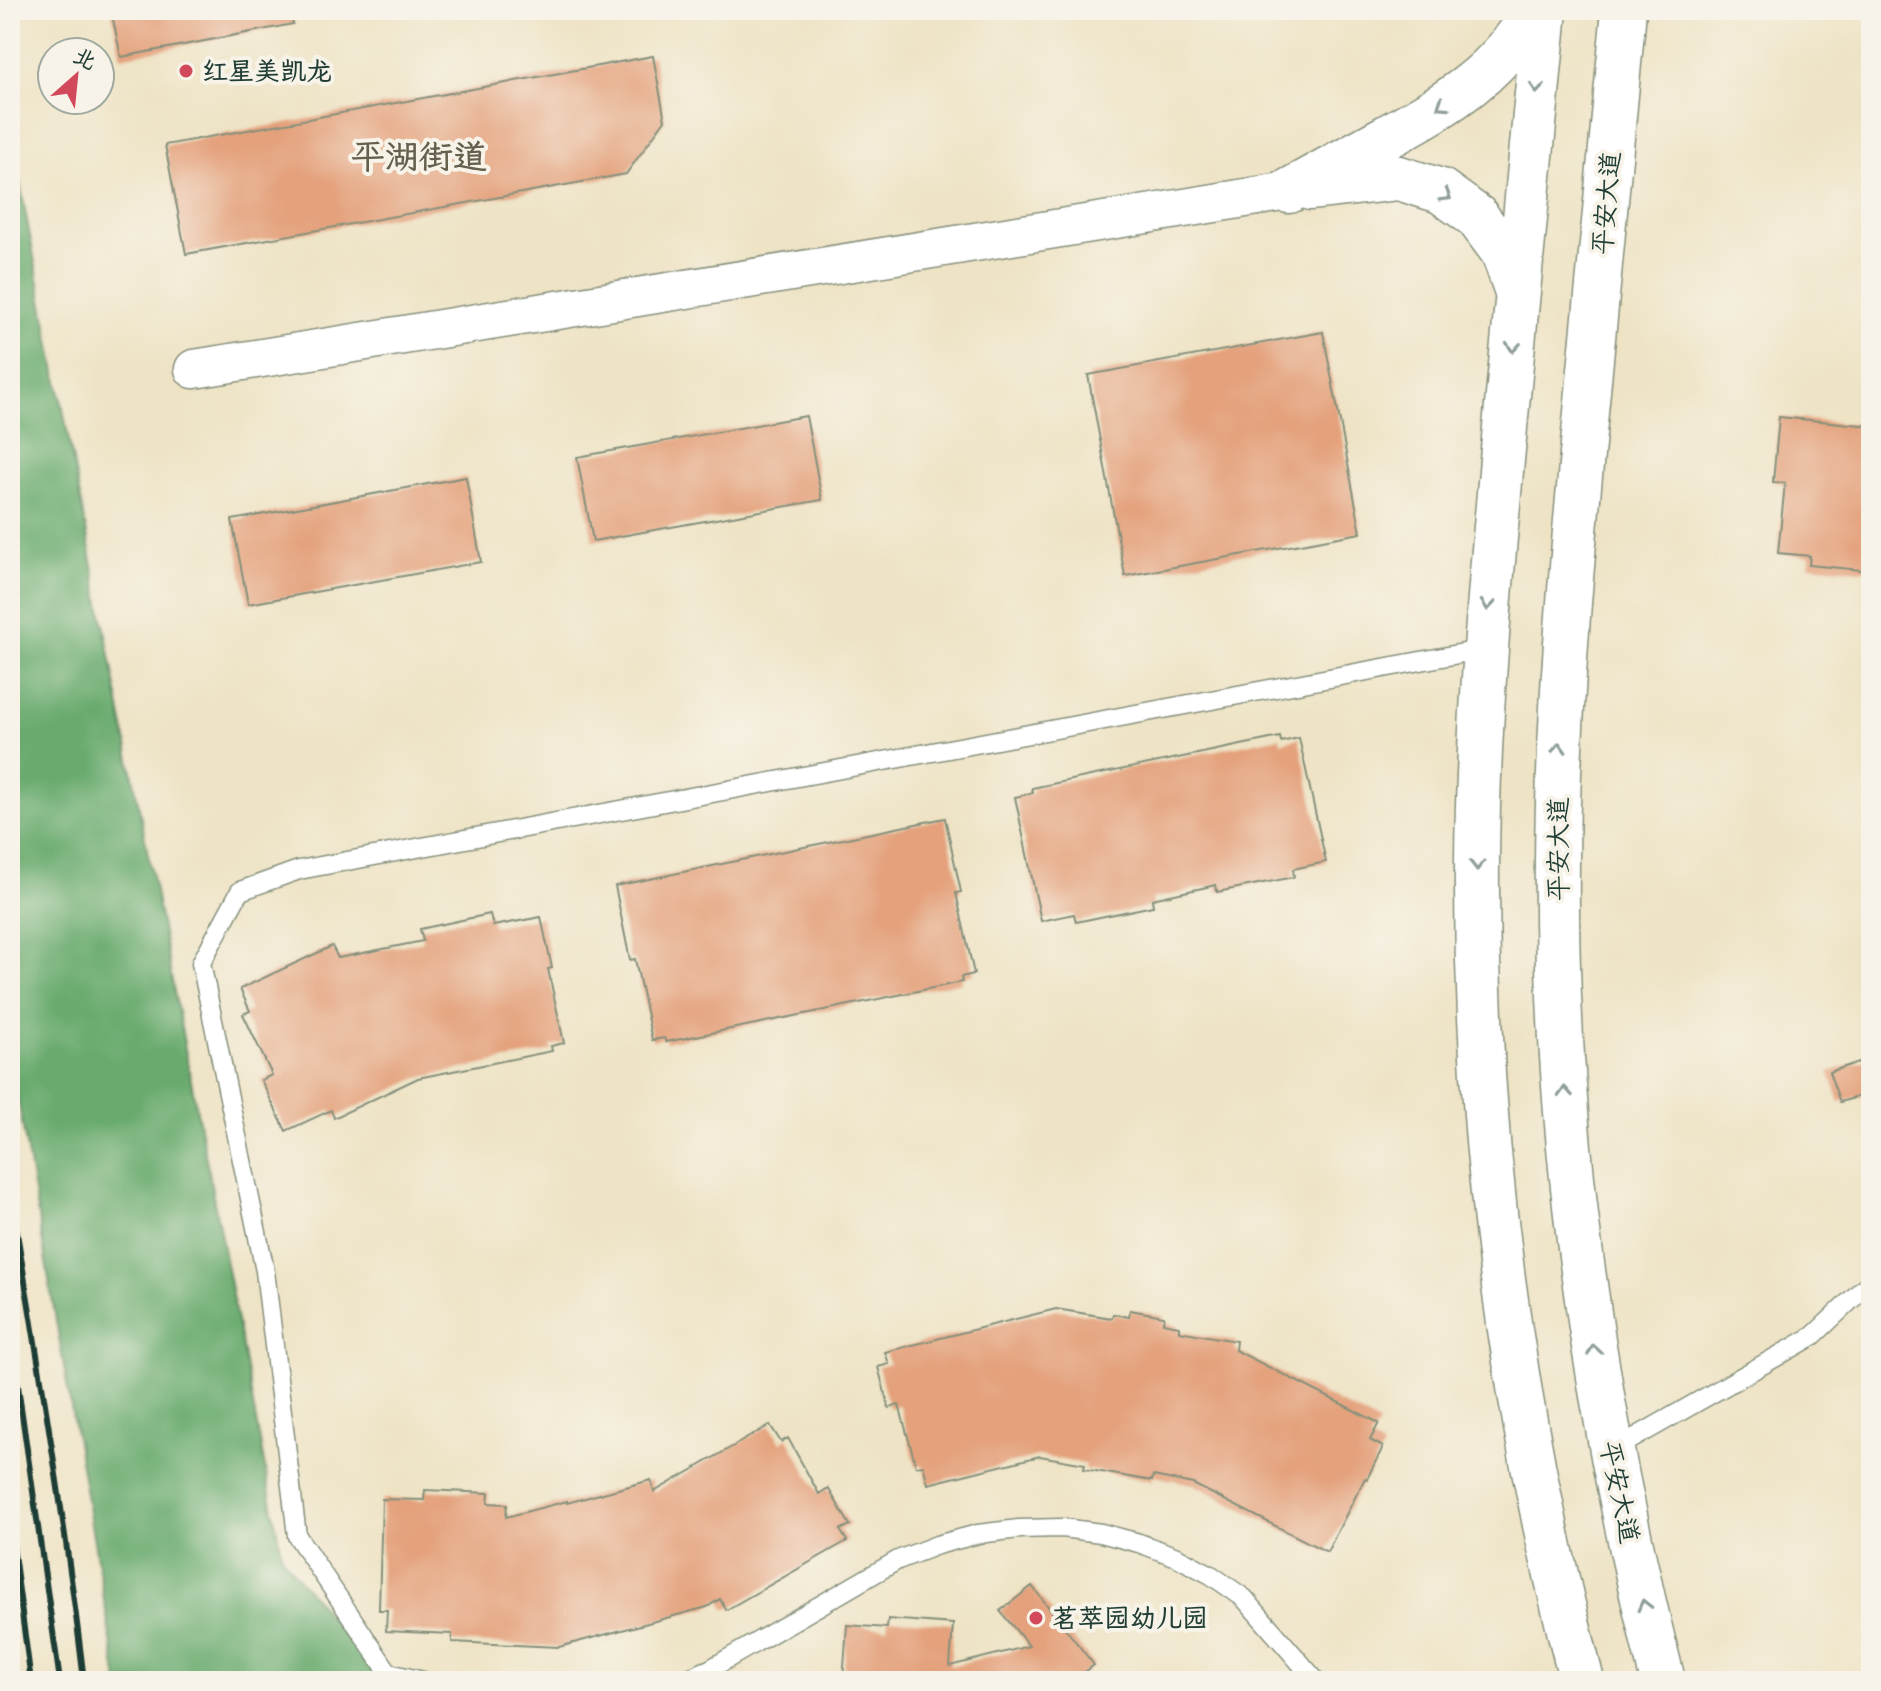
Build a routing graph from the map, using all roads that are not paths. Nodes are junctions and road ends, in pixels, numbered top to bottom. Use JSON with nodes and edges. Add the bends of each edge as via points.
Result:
{"nodes":[{"id":1,"x":1535,"y":10,"type":"edge"},
{"id":2,"x":1545,"y":10,"type":"edge"},
{"id":3,"x":1624,"y":10,"type":"edge"},
{"id":4,"x":1289,"y":191,"type":"junction"},
{"id":5,"x":1518,"y":294,"type":"junction"},
{"id":6,"x":194,"y":369,"type":"dead end"},
{"id":7,"x":1485,"y":649,"type":"junction"},
{"id":8,"x":1871,"y":1281,"type":"edge"},
{"id":9,"x":1611,"y":1451,"type":"junction"},
{"id":10,"x":423,"y":1681,"type":"edge"},
{"id":11,"x":682,"y":1681,"type":"edge"},
{"id":12,"x":1316,"y":1681,"type":"edge"},
{"id":13,"x":1582,"y":1681,"type":"edge"},
{"id":14,"x":1663,"y":1681,"type":"edge"}],
"edges":[{"from":1,"to":4,"type":"main road","one_way":true,"via":[[1503,56],[1474,83]]},
{"from":2,"to":5,"type":"main road","one_way":true},
{"from":9,"to":3,"type":"main road","name":"平安大道","one_way":true,"via":[[1577,1231],[1565,1109],[1556,864],[1567,620]]},
{"from":4,"to":5,"type":"main road","one_way":true,"via":[[1399,178],[1441,191],[1477,217],[1503,252]]},
{"from":4,"to":6,"type":"street"},
{"from":5,"to":7,"type":"main road","one_way":true},
{"from":7,"to":10,"type":"lane","via":[[299,870],[240,891],[201,963],[265,1271],[297,1536],[389,1673]]},
{"from":7,"to":13,"type":"main road","one_way":true,"via":[[1477,864],[1486,1114],[1515,1363],[1536,1487]]},
{"from":8,"to":9,"type":"lane","via":[[1813,1336]]},
{"from":14,"to":9,"type":"main road","name":"平安大道","one_way":true},
{"from":11,"to":12,"type":"lane","via":[[898,1560],[978,1534],[1062,1528],[1139,1543],[1211,1575],[1244,1598]]}]}
